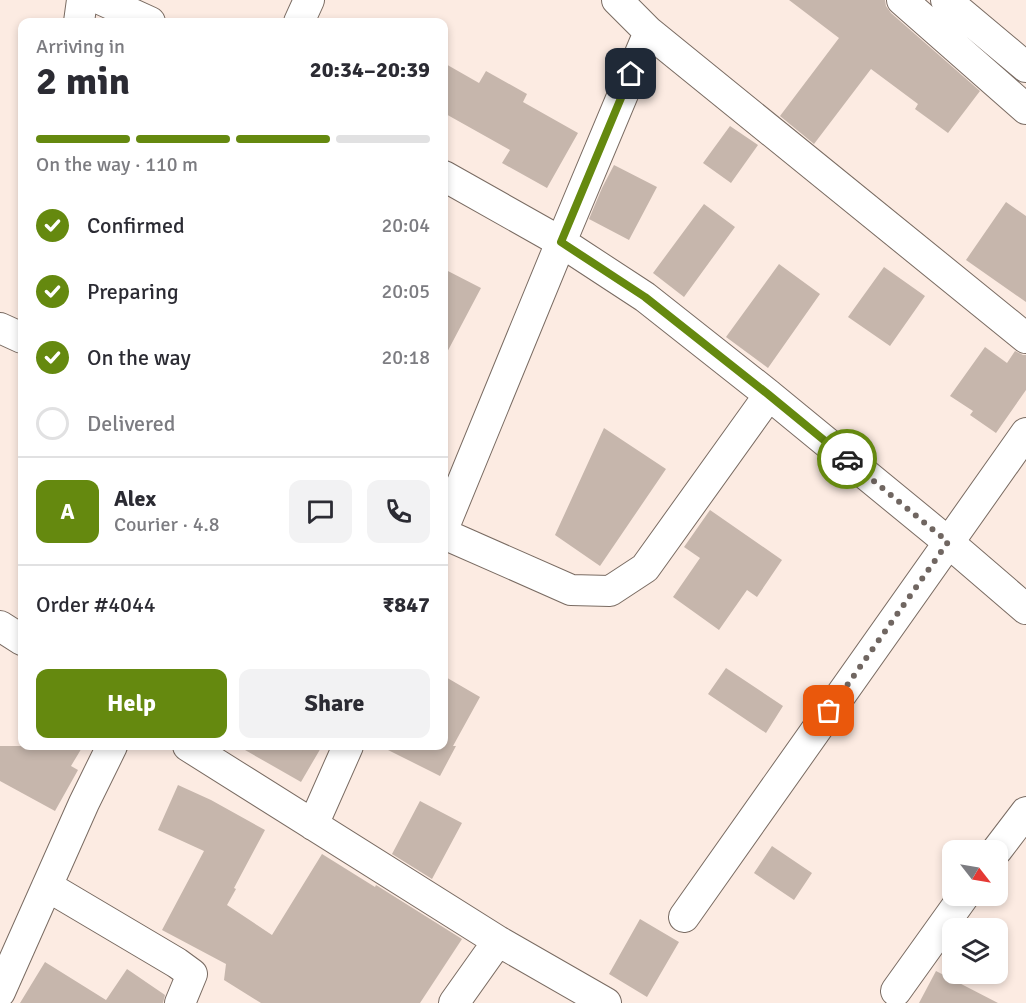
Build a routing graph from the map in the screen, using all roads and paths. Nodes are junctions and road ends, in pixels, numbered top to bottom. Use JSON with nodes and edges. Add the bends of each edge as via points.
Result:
{"nodes":[{"id":1,"x":82,"y":0,"type":"edge"},
{"id":2,"x":102,"y":0,"type":"edge"},
{"id":3,"x":309,"y":0,"type":"edge"},
{"id":4,"x":616,"y":0,"type":"edge"},
{"id":5,"x":902,"y":0,"type":"edge"},
{"id":6,"x":946,"y":0,"type":"edge"},
{"id":7,"x":80,"y":18,"type":"edge"},
{"id":8,"x":141,"y":18,"type":"edge"},
{"id":9,"x":301,"y":18,"type":"edge"},
{"id":10,"x":649,"y":32,"type":"junction"},
{"id":11,"x":1026,"y":67,"type":"edge"},
{"id":12,"x":1026,"y":109,"type":"edge"},
{"id":13,"x":448,"y":178,"type":"edge"},
{"id":14,"x":561,"y":242,"type":"junction"},
{"id":15,"x":0,"y":328,"type":"edge"},
{"id":16,"x":18,"y":336,"type":"edge"},
{"id":17,"x":1026,"y":338,"type":"edge"},
{"id":18,"x":769,"y":395,"type":"junction"},
{"id":19,"x":1026,"y":433,"type":"edge"},
{"id":20,"x":448,"y":517,"type":"edge"},
{"id":21,"x":448,"y":536,"type":"edge"},
{"id":22,"x":948,"y":542,"type":"junction"},
{"id":23,"x":1026,"y":609,"type":"edge"},
{"id":24,"x":0,"y":626,"type":"edge"},
{"id":25,"x":18,"y":637,"type":"edge"},
{"id":26,"x":110,"y":750,"type":"edge"},
{"id":27,"x":195,"y":750,"type":"edge"},
{"id":28,"x":346,"y":750,"type":"edge"},
{"id":29,"x":1026,"y":812,"type":"edge"},
{"id":30,"x":313,"y":825,"type":"junction"},
{"id":31,"x":1005,"y":840,"type":"edge"},
{"id":32,"x":47,"y":886,"type":"junction"},
{"id":33,"x":957,"y":906,"type":"edge"},
{"id":34,"x":684,"y":917,"type":"dead end"},
{"id":35,"x":498,"y":941,"type":"junction"},
{"id":36,"x":896,"y":991,"type":"dead end"},
{"id":37,"x":0,"y":992,"type":"edge"},
{"id":38,"x":180,"y":1003,"type":"edge"},
{"id":39,"x":454,"y":1003,"type":"edge"},
{"id":40,"x":606,"y":1003,"type":"edge"}],
"edges":[{"from":1,"to":7,"type":"street"},
{"from":2,"to":8,"type":"street"},
{"from":3,"to":9,"type":"street"},
{"from":4,"to":10,"type":"street"},
{"from":5,"to":12,"type":"street"},
{"from":6,"to":11,"type":"street"},
{"from":10,"to":14,"type":"street"},
{"from":10,"to":17,"type":"street"},
{"from":13,"to":14,"type":"street"},
{"from":14,"to":18,"type":"street","via":[[645,297]]},
{"from":14,"to":20,"type":"street"},
{"from":15,"to":16,"type":"street"},
{"from":18,"to":21,"type":"street","via":[[645,568],[610,591],[571,590]]},
{"from":18,"to":22,"type":"street"},
{"from":19,"to":22,"type":"street"},
{"from":22,"to":23,"type":"street"},
{"from":22,"to":34,"type":"street"},
{"from":24,"to":25,"type":"street"},
{"from":26,"to":32,"type":"street"},
{"from":27,"to":30,"type":"street"},
{"from":28,"to":30,"type":"street"},
{"from":29,"to":31,"type":"street"},
{"from":30,"to":35,"type":"street"},
{"from":32,"to":37,"type":"street"},
{"from":32,"to":38,"type":"street","via":[[192,974]]},
{"from":33,"to":36,"type":"street"},
{"from":35,"to":39,"type":"street"},
{"from":35,"to":40,"type":"street"}]}
